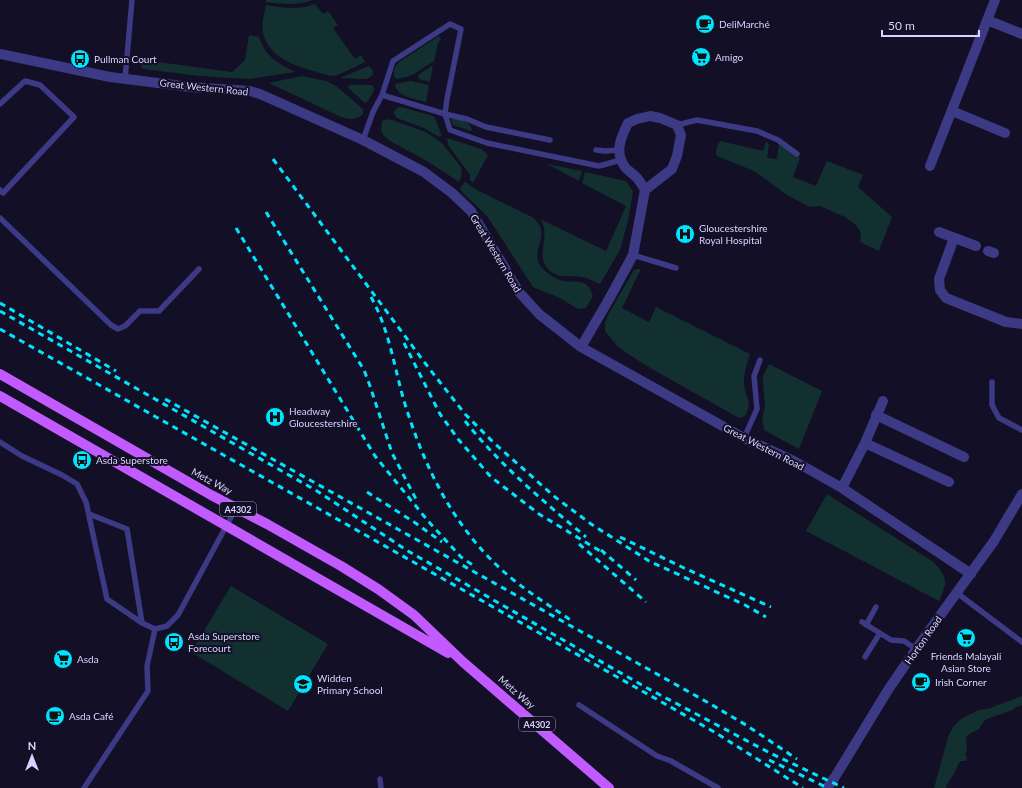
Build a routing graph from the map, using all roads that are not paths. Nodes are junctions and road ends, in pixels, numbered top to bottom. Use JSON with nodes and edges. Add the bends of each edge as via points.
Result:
{"nodes":[{"id":1,"x":132,"y":0,"type":"edge"},
{"id":2,"x":995,"y":0,"type":"edge"},
{"id":3,"x":987,"y":20,"type":"junction"},
{"id":4,"x":1022,"y":34,"type":"edge"},
{"id":5,"x":0,"y":54,"type":"edge"},
{"id":6,"x":124,"y":79,"type":"junction"},
{"id":7,"x":382,"y":95,"type":"junction"},
{"id":8,"x":0,"y":104,"type":"edge"},
{"id":9,"x":952,"y":111,"type":"junction"},
{"id":10,"x":445,"y":114,"type":"junction"},
{"id":11,"x":677,"y":125,"type":"junction"},
{"id":12,"x":1005,"y":133,"type":"dead end"},
{"id":13,"x":363,"y":140,"type":"junction"},
{"id":14,"x":550,"y":140,"type":"dead end"},
{"id":15,"x":596,"y":150,"type":"dead end"},
{"id":16,"x":619,"y":150,"type":"junction"},
{"id":17,"x":797,"y":154,"type":"dead end"},
{"id":18,"x":621,"y":160,"type":"junction"},
{"id":19,"x":930,"y":166,"type":"dead end"},
{"id":20,"x":0,"y":190,"type":"edge"},
{"id":21,"x":645,"y":190,"type":"junction"},
{"id":22,"x":0,"y":218,"type":"edge"},
{"id":23,"x":939,"y":232,"type":"dead end"},
{"id":24,"x":954,"y":238,"type":"junction"},
{"id":25,"x":976,"y":246,"type":"dead end"},
{"id":26,"x":633,"y":255,"type":"junction"},
{"id":27,"x":676,"y":268,"type":"dead end"},
{"id":28,"x":199,"y":269,"type":"dead end"},
{"id":29,"x":1022,"y":324,"type":"edge"},
{"id":30,"x":581,"y":347,"type":"junction"},
{"id":31,"x":760,"y":360,"type":"dead end"},
{"id":32,"x":0,"y":374,"type":"edge"},
{"id":33,"x":992,"y":382,"type":"dead end"},
{"id":34,"x":0,"y":396,"type":"edge"},
{"id":35,"x":882,"y":401,"type":"dead end"},
{"id":36,"x":876,"y":415,"type":"junction"},
{"id":37,"x":1022,"y":430,"type":"edge"},
{"id":38,"x":744,"y":438,"type":"junction"},
{"id":39,"x":0,"y":442,"type":"edge"},
{"id":40,"x":865,"y":443,"type":"junction"},
{"id":41,"x":964,"y":457,"type":"dead end"},
{"id":42,"x":949,"y":482,"type":"dead end"},
{"id":43,"x":842,"y":488,"type":"junction"},
{"id":44,"x":1022,"y":494,"type":"edge"},
{"id":45,"x":236,"y":508,"type":"junction"},
{"id":46,"x":89,"y":514,"type":"junction"},
{"id":47,"x":226,"y":526,"type":"junction"},
{"id":48,"x":971,"y":574,"type":"junction"},
{"id":49,"x":957,"y":593,"type":"junction"},
{"id":50,"x":876,"y":607,"type":"dead end"},
{"id":51,"x":142,"y":623,"type":"junction"},
{"id":52,"x":155,"y":629,"type":"junction"},
{"id":53,"x":880,"y":633,"type":"junction"},
{"id":54,"x":1022,"y":642,"type":"edge"},
{"id":55,"x":916,"y":649,"type":"junction"},
{"id":56,"x":865,"y":657,"type":"dead end"},
{"id":57,"x":463,"y":662,"type":"junction"},
{"id":58,"x":579,"y":705,"type":"dead end"},
{"id":59,"x":380,"y":779,"type":"dead end"},
{"id":60,"x":84,"y":788,"type":"edge"},
{"id":61,"x":381,"y":788,"type":"edge"},
{"id":62,"x":609,"y":788,"type":"edge"},
{"id":63,"x":718,"y":788,"type":"edge"},
{"id":64,"x":827,"y":788,"type":"edge"}],
"edges":[{"from":1,"to":6,"type":"lane"},
{"from":2,"to":3,"type":"street"},
{"from":3,"to":4,"type":"street"},
{"from":3,"to":9,"type":"street"},
{"from":5,"to":6,"type":"street","name":"Great Western Road"},
{"from":6,"to":13,"type":"street","name":"Great Western Road","via":[[250,91]]},
{"from":7,"to":10,"type":"lane"},
{"from":7,"to":10,"type":"lane","via":[[393,61],[450,24],[462,30]]},
{"from":7,"to":13,"type":"lane"},
{"from":8,"to":20,"type":"lane","via":[[25,81],[40,85],[74,117],[3,193]]},
{"from":9,"to":12,"type":"street"},
{"from":9,"to":19,"type":"street"},
{"from":10,"to":14,"type":"lane","via":[[486,127]]},
{"from":10,"to":18,"type":"lane","via":[[450,130],[486,143],[599,166]]},
{"from":11,"to":16,"type":"street","via":[[650,116],[628,122],[621,137]]},
{"from":11,"to":17,"type":"lane","via":[[697,120],[757,131],[778,140]]},
{"from":11,"to":21,"type":"street","via":[[681,135],[672,169]]},
{"from":13,"to":30,"type":"street","name":"Great Western Road","via":[[424,172],[471,211],[519,292],[539,314]]},
{"from":15,"to":16,"type":"lane"},
{"from":16,"to":18,"type":"street"},
{"from":18,"to":21,"type":"street"},
{"from":21,"to":26,"type":"street"},
{"from":22,"to":28,"type":"lane","via":[[118,329],[140,311],[159,311]]},
{"from":23,"to":24,"type":"street"},
{"from":24,"to":25,"type":"street"},
{"from":24,"to":29,"type":"street","via":[[939,279],[940,290],[946,298],[1006,322]]},
{"from":26,"to":27,"type":"lane"},
{"from":26,"to":30,"type":"street"},
{"from":30,"to":38,"type":"street","name":"Great Western Road"},
{"from":31,"to":38,"type":"lane","via":[[754,376],[756,409]]},
{"from":32,"to":45,"type":"main road","name":"Metz Way","number":"A4302"},
{"from":33,"to":37,"type":"lane","via":[[992,405],[999,418]]},
{"from":34,"to":47,"type":"main road","name":"Metz Way","number":"A4302"},
{"from":35,"to":36,"type":"street"},
{"from":36,"to":40,"type":"street"},
{"from":36,"to":41,"type":"street"},
{"from":38,"to":43,"type":"street","name":"Great Western Road"},
{"from":39,"to":46,"type":"lane","via":[[77,484]]},
{"from":40,"to":42,"type":"street"},
{"from":40,"to":43,"type":"street"},
{"from":43,"to":48,"type":"street","name":"Great Western Road"},
{"from":44,"to":48,"type":"street","name":"Horton Road"},
{"from":45,"to":47,"type":"lane"},
{"from":45,"to":57,"type":"main road","name":"Metz Way","number":"A4302","via":[[378,589],[414,616]]},
{"from":46,"to":51,"type":"lane","via":[[107,599]]},
{"from":46,"to":51,"type":"lane","via":[[127,529]]},
{"from":47,"to":52,"type":"lane","via":[[178,616],[167,626]]},
{"from":47,"to":57,"type":"main road","name":"Metz Way","number":"A4302"},
{"from":48,"to":49,"type":"street","name":"Horton Road"},
{"from":49,"to":54,"type":"lane"},
{"from":49,"to":55,"type":"street","name":"Horton Road"},
{"from":50,"to":53,"type":"lane","via":[[864,624]]},
{"from":51,"to":52,"type":"lane"},
{"from":52,"to":60,"type":"lane","via":[[147,666],[148,690]]},
{"from":53,"to":55,"type":"lane","via":[[891,640],[904,641]]},
{"from":53,"to":56,"type":"lane"},
{"from":55,"to":64,"type":"street","name":"Horton Road"},
{"from":57,"to":62,"type":"main road","name":"Metz Way","number":"A4302"},
{"from":58,"to":63,"type":"lane","via":[[657,756],[671,761]]},
{"from":59,"to":61,"type":"lane"}]}
